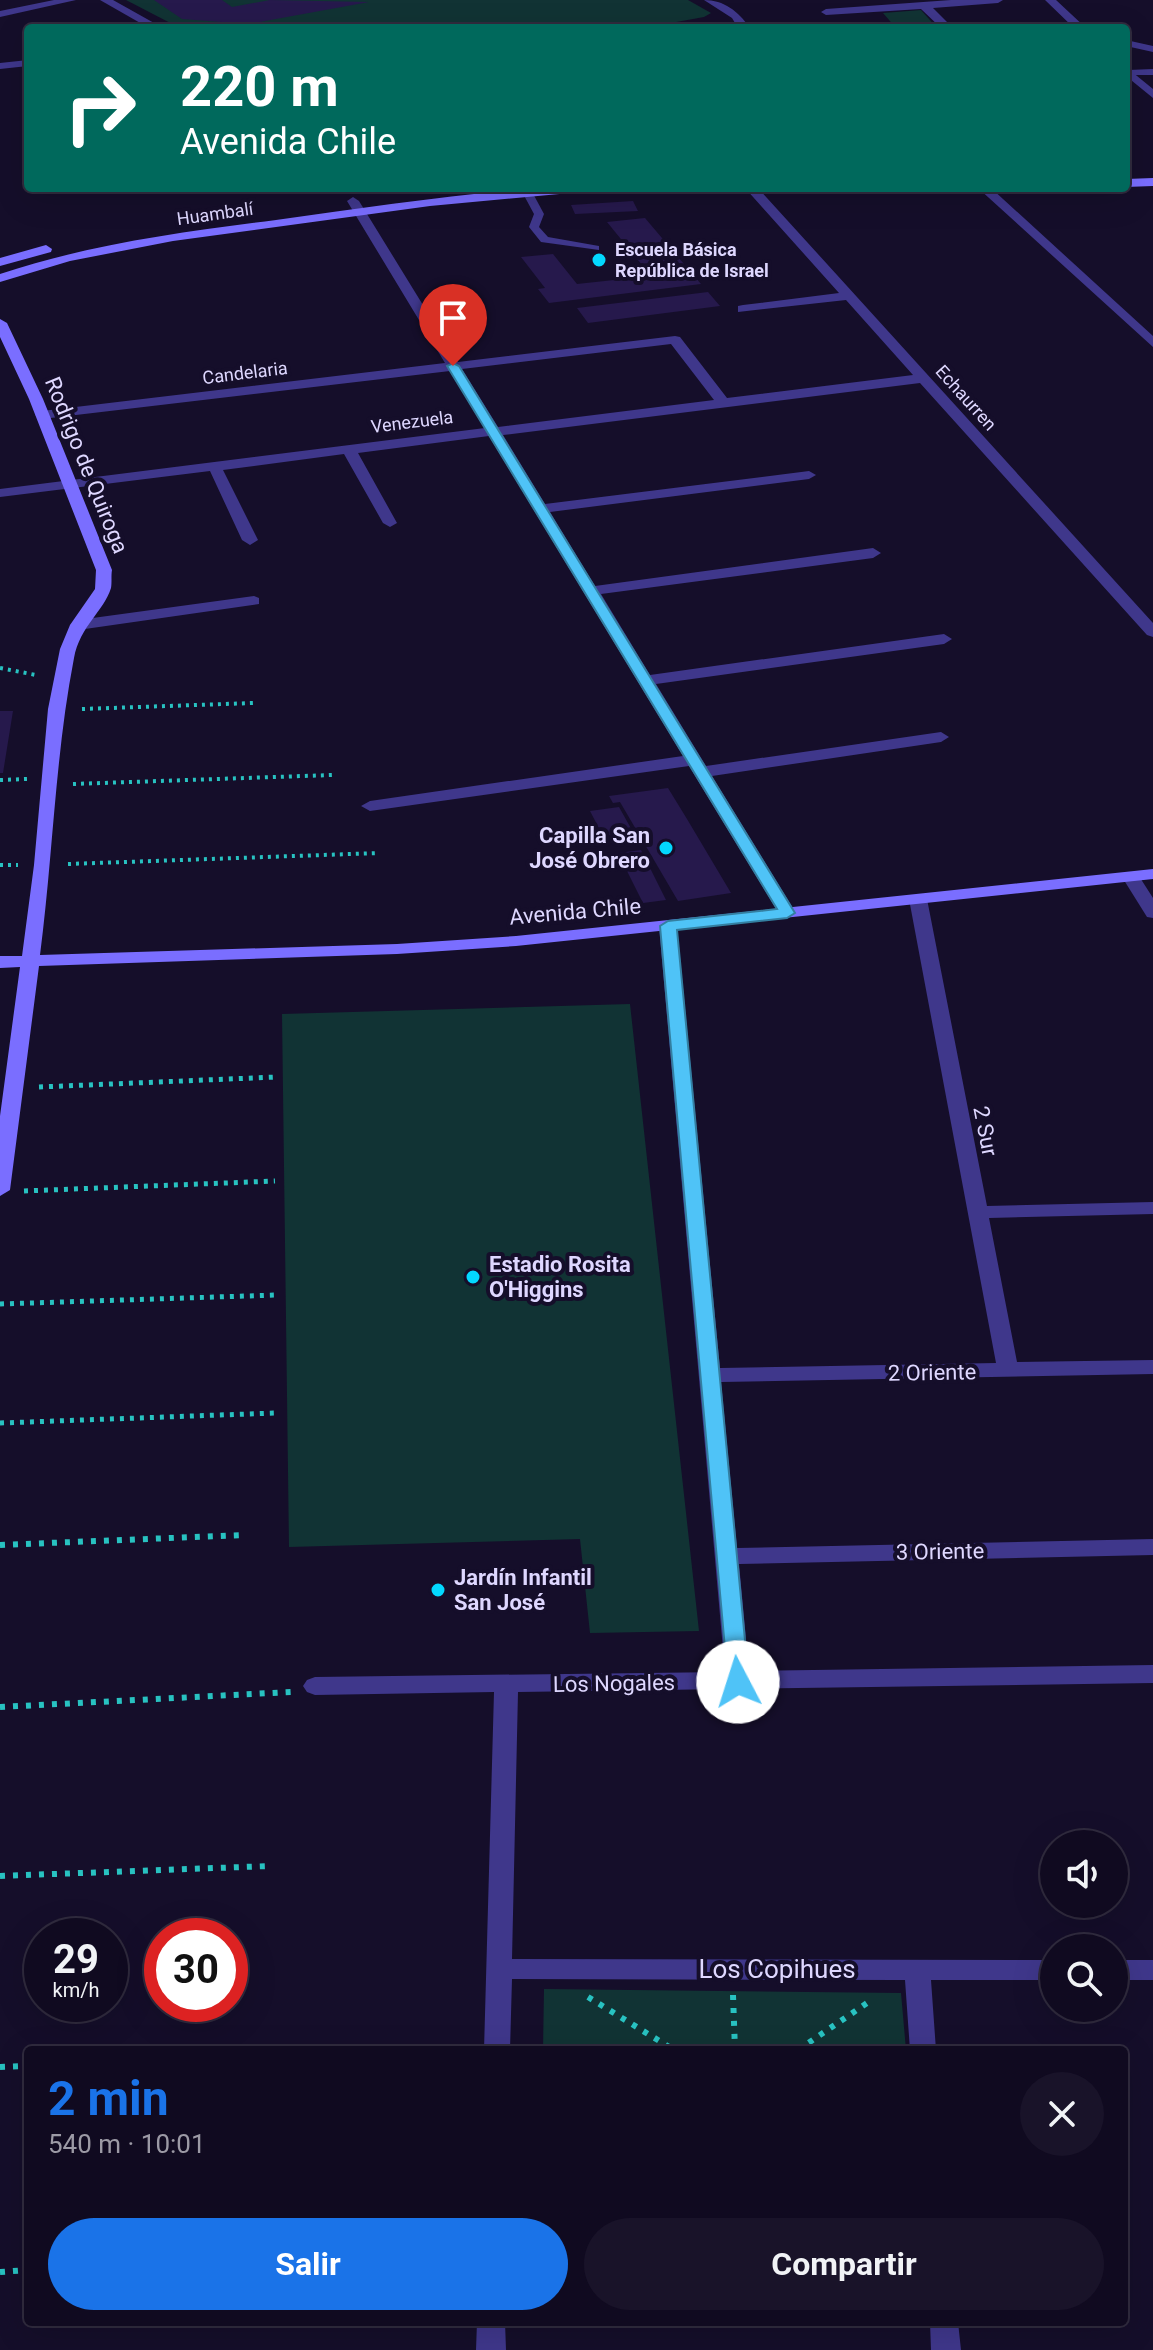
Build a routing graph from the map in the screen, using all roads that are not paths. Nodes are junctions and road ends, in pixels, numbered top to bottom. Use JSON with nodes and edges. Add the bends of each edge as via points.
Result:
{"nodes":[{"id":1,"x":71,"y":0,"type":"edge"},
{"id":2,"x":105,"y":0,"type":"edge"},
{"id":3,"x":709,"y":0,"type":"edge"},
{"id":4,"x":998,"y":0,"type":"edge"},
{"id":5,"x":1050,"y":0,"type":"edge"},
{"id":6,"x":37,"y":3,"type":"edge"},
{"id":7,"x":924,"y":5,"type":"junction"},
{"id":8,"x":826,"y":12,"type":"dead end"},
{"id":9,"x":0,"y":14,"type":"edge"},
{"id":10,"x":150,"y":24,"type":"edge"},
{"id":11,"x":741,"y":24,"type":"edge"},
{"id":12,"x":943,"y":24,"type":"edge"},
{"id":13,"x":1076,"y":24,"type":"edge"},
{"id":14,"x":1130,"y":44,"type":"edge"},
{"id":15,"x":1153,"y":49,"type":"edge"},
{"id":16,"x":24,"y":63,"type":"edge"},
{"id":17,"x":0,"y":66,"type":"edge"},
{"id":18,"x":1130,"y":72,"type":"edge"},
{"id":19,"x":1153,"y":72,"type":"edge"},
{"id":20,"x":1130,"y":75,"type":"edge"},
{"id":21,"x":1153,"y":95,"type":"edge"},
{"id":22,"x":1153,"y":172,"type":"edge"},
{"id":23,"x":1130,"y":173,"type":"edge"},
{"id":24,"x":1153,"y":182,"type":"edge"},
{"id":25,"x":1130,"y":183,"type":"edge"},
{"id":26,"x":434,"y":192,"type":"edge"},
{"id":27,"x":506,"y":192,"type":"edge"},
{"id":28,"x":527,"y":192,"type":"edge"},
{"id":29,"x":755,"y":192,"type":"edge"},
{"id":30,"x":988,"y":192,"type":"edge"},
{"id":31,"x":357,"y":207,"type":"junction"},
{"id":32,"x":595,"y":248,"type":"dead end"},
{"id":33,"x":0,"y":262,"type":"edge"},
{"id":34,"x":0,"y":278,"type":"edge"},
{"id":35,"x":850,"y":296,"type":"junction"},
{"id":36,"x":743,"y":309,"type":"dead end"},
{"id":37,"x":1153,"y":320,"type":"edge"},
{"id":38,"x":0,"y":323,"type":"edge"},
{"id":39,"x":1130,"y":323,"type":"junction"},
{"id":40,"x":1153,"y":343,"type":"edge"},
{"id":41,"x":453,"y":366,"type":"junction"},
{"id":42,"x":924,"y":378,"type":"junction"},
{"id":43,"x":723,"y":403,"type":"junction"},
{"id":44,"x":42,"y":415,"type":"junction"},
{"id":45,"x":493,"y":432,"type":"junction"},
{"id":46,"x":349,"y":450,"type":"junction"},
{"id":47,"x":215,"y":467,"type":"junction"},
{"id":48,"x":809,"y":475,"type":"dead end"},
{"id":49,"x":71,"y":484,"type":"junction"},
{"id":50,"x":0,"y":493,"type":"edge"},
{"id":51,"x":540,"y":509,"type":"junction"},
{"id":52,"x":390,"y":523,"type":"dead end"},
{"id":53,"x":250,"y":540,"type":"dead end"},
{"id":54,"x":873,"y":553,"type":"dead end"},
{"id":55,"x":591,"y":591,"type":"junction"},
{"id":56,"x":254,"y":601,"type":"dead end"},
{"id":57,"x":78,"y":625,"type":"junction"},
{"id":58,"x":1153,"y":632,"type":"edge"},
{"id":59,"x":944,"y":639,"type":"dead end"},
{"id":60,"x":645,"y":681,"type":"junction"},
{"id":61,"x":941,"y":737,"type":"dead end"},
{"id":62,"x":697,"y":766,"type":"junction"},
{"id":63,"x":370,"y":806,"type":"dead end"},
{"id":64,"x":1153,"y":874,"type":"edge"},
{"id":65,"x":1131,"y":877,"type":"junction"},
{"id":66,"x":918,"y":899,"type":"junction"},
{"id":67,"x":787,"y":913,"type":"junction"},
{"id":68,"x":1153,"y":913,"type":"edge"},
{"id":69,"x":668,"y":926,"type":"junction"},
{"id":70,"x":28,"y":961,"type":"junction"},
{"id":71,"x":0,"y":962,"type":"edge"},
{"id":72,"x":8,"y":1191,"type":"edge"},
{"id":73,"x":1153,"y":1208,"type":"edge"},
{"id":74,"x":977,"y":1212,"type":"junction"},
{"id":75,"x":1153,"y":1367,"type":"edge"},
{"id":76,"x":1008,"y":1371,"type":"junction"},
{"id":77,"x":710,"y":1375,"type":"junction"},
{"id":78,"x":1153,"y":1547,"type":"edge"},
{"id":79,"x":727,"y":1556,"type":"junction"},
{"id":80,"x":1153,"y":1674,"type":"edge"},
{"id":81,"x":738,"y":1682,"type":"junction"},
{"id":82,"x":506,"y":1684,"type":"junction"},
{"id":83,"x":315,"y":1686,"type":"road end"},
{"id":84,"x":499,"y":1969,"type":"junction"},
{"id":85,"x":917,"y":1970,"type":"junction"},
{"id":86,"x":1040,"y":1970,"type":"edge"},
{"id":87,"x":1128,"y":1970,"type":"edge"},
{"id":88,"x":1153,"y":1970,"type":"edge"},
{"id":89,"x":497,"y":2046,"type":"edge"},
{"id":90,"x":923,"y":2046,"type":"edge"},
{"id":91,"x":491,"y":2326,"type":"edge"},
{"id":92,"x":944,"y":2326,"type":"edge"},
{"id":93,"x":491,"y":2350,"type":"edge"},
{"id":94,"x":946,"y":2350,"type":"edge"}],
"edges":[{"from":1,"to":6,"type":"street"},
{"from":2,"to":10,"type":"street"},
{"from":3,"to":11,"type":"street"},
{"from":4,"to":7,"type":"street"},
{"from":5,"to":13,"type":"street"},
{"from":6,"to":9,"type":"street"},
{"from":7,"to":8,"type":"street","via":[[866,14]]},
{"from":7,"to":12,"type":"street"},
{"from":14,"to":15,"type":"lane"},
{"from":16,"to":17,"type":"street"},
{"from":18,"to":19,"type":"lane"},
{"from":20,"to":21,"type":"street"},
{"from":22,"to":23,"type":"street"},
{"from":24,"to":25,"type":"street"},
{"from":26,"to":31,"type":"street","name":"Huambalí"},
{"from":27,"to":31,"type":"street","name":"Huambalí"},
{"from":28,"to":32,"type":"lane","via":[[539,214],[534,227],[545,240]]},
{"from":29,"to":35,"type":"street","name":"Echaurren"},
{"from":30,"to":39,"type":"street"},
{"from":31,"to":33,"type":"street","name":"Huambalí","via":[[102,238]]},
{"from":31,"to":34,"type":"street","name":"Huambalí","via":[[94,252]]},
{"from":31,"to":41,"type":"street"},
{"from":35,"to":36,"type":"street"},
{"from":35,"to":42,"type":"street","name":"Echaurren"},
{"from":37,"to":39,"type":"street"},
{"from":38,"to":44,"type":"street","name":"Rodrigo de Quiroga"},
{"from":39,"to":40,"type":"street"},
{"from":41,"to":43,"type":"street","name":"Candelaria","via":[[675,340]]},
{"from":41,"to":44,"type":"street","name":"Candelaria"},
{"from":41,"to":45,"type":"street"},
{"from":42,"to":43,"type":"street","name":"Venezuela"},
{"from":42,"to":58,"type":"street","name":"Echaurren"},
{"from":43,"to":45,"type":"street","name":"Venezuela"},
{"from":44,"to":49,"type":"street","name":"Rodrigo de Quiroga"},
{"from":45,"to":46,"type":"street","name":"Venezuela"},
{"from":45,"to":51,"type":"street"},
{"from":46,"to":47,"type":"street","name":"Venezuela"},
{"from":46,"to":52,"type":"street"},
{"from":47,"to":49,"type":"street","name":"Venezuela"},
{"from":47,"to":53,"type":"street"},
{"from":48,"to":51,"type":"street"},
{"from":49,"to":50,"type":"street","name":"Venezuela"},
{"from":49,"to":57,"type":"street","name":"Rodrigo de Quiroga","via":[[105,576],[103,589]]},
{"from":51,"to":55,"type":"street"},
{"from":54,"to":55,"type":"street"},
{"from":55,"to":60,"type":"street"},
{"from":56,"to":57,"type":"street"},
{"from":57,"to":70,"type":"street","name":"Rodrigo de Quiroga","via":[[56,709],[52,785]]},
{"from":59,"to":60,"type":"street"},
{"from":60,"to":62,"type":"street"},
{"from":61,"to":62,"type":"street"},
{"from":62,"to":63,"type":"street"},
{"from":62,"to":67,"type":"street"},
{"from":64,"to":65,"type":"street","name":"Avenida Chile"},
{"from":65,"to":66,"type":"street","name":"Avenida Chile"},
{"from":65,"to":68,"type":"street"},
{"from":66,"to":67,"type":"street","name":"Avenida Chile"},
{"from":66,"to":74,"type":"street","name":"2 Sur"},
{"from":67,"to":69,"type":"street","name":"Avenida Chile"},
{"from":69,"to":70,"type":"street","name":"Avenida Chile","via":[[397,949]]},
{"from":69,"to":77,"type":"street"},
{"from":70,"to":71,"type":"street","name":"Avenida Chile"},
{"from":70,"to":72,"type":"street","name":"Rodrigo de Quiroga","via":[[12,1088]]},
{"from":73,"to":74,"type":"street"},
{"from":74,"to":76,"type":"street","name":"2 Sur"},
{"from":75,"to":76,"type":"street","name":"2 Oriente"},
{"from":76,"to":77,"type":"street","name":"2 Oriente"},
{"from":77,"to":79,"type":"street"},
{"from":78,"to":79,"type":"street","name":"3 Oriente"},
{"from":79,"to":81,"type":"street"},
{"from":80,"to":81,"type":"street","name":"Los Nogales"},
{"from":81,"to":82,"type":"street","name":"Los Nogales"},
{"from":82,"to":83,"type":"street","name":"Los Nogales"},
{"from":82,"to":84,"type":"street"},
{"from":84,"to":85,"type":"street","name":"Los Copihues"},
{"from":84,"to":89,"type":"street"},
{"from":85,"to":86,"type":"street","name":"Los Copihues"},
{"from":85,"to":90,"type":"street"},
{"from":87,"to":88,"type":"street"},
{"from":91,"to":93,"type":"street"},
{"from":92,"to":94,"type":"street"}]}
